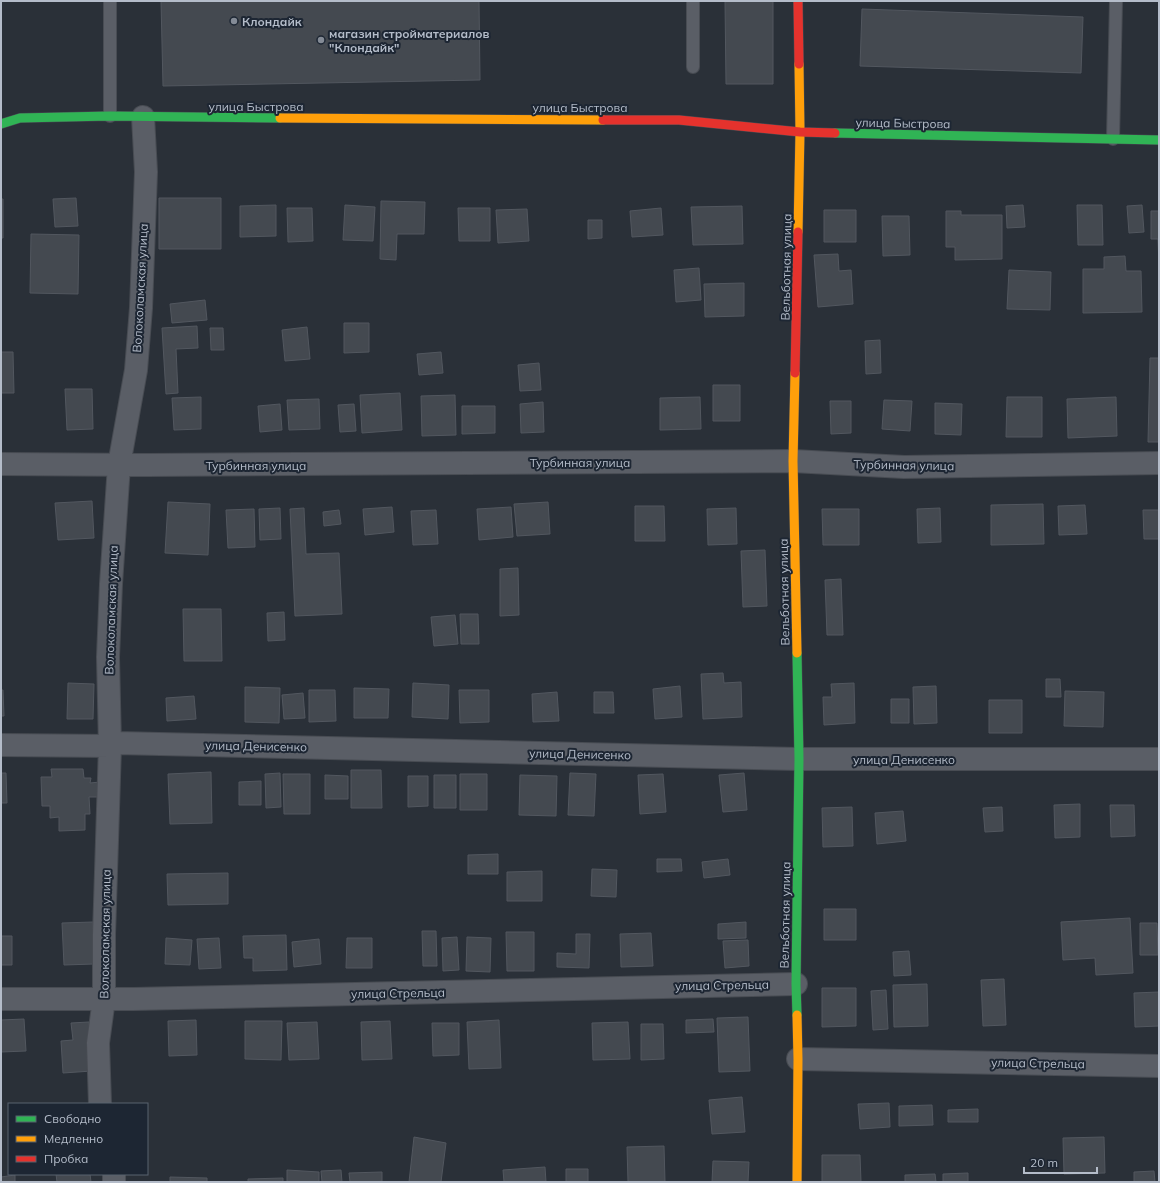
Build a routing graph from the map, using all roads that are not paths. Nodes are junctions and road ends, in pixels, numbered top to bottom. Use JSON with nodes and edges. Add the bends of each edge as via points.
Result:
{"nodes":[{"id":1,"x":110,"y":1,"type":"edge"},
{"id":2,"x":693,"y":1,"type":"edge"},
{"id":3,"x":798,"y":1,"type":"edge"},
{"id":4,"x":1116,"y":1,"type":"edge"},
{"id":5,"x":693,"y":67,"type":"dead end"},
{"id":6,"x":110,"y":116,"type":"junction"},
{"id":7,"x":143,"y":117,"type":"junction"},
{"id":8,"x":1,"y":124,"type":"edge"},
{"id":9,"x":800,"y":132,"type":"junction"},
{"id":10,"x":1113,"y":139,"type":"junction"},
{"id":11,"x":1159,"y":140,"type":"edge"},
{"id":12,"x":793,"y":461,"type":"junction"},
{"id":13,"x":1159,"y":463,"type":"edge"},
{"id":14,"x":1,"y":464,"type":"edge"},
{"id":15,"x":119,"y":465,"type":"junction"},
{"id":16,"x":1,"y":745,"type":"edge"},
{"id":17,"x":110,"y":746,"type":"junction"},
{"id":18,"x":1159,"y":758,"type":"edge"},
{"id":19,"x":799,"y":759,"type":"junction"},
{"id":20,"x":796,"y":984,"type":"junction"},
{"id":21,"x":1,"y":999,"type":"edge"},
{"id":22,"x":104,"y":999,"type":"junction"},
{"id":23,"x":798,"y":1059,"type":"junction"},
{"id":24,"x":1159,"y":1066,"type":"edge"},
{"id":25,"x":100,"y":1103,"type":"edge"},
{"id":26,"x":796,"y":1182,"type":"edge"}],
"edges":[{"from":1,"to":6,"type":"lane"},
{"from":2,"to":5,"type":"lane"},
{"from":3,"to":9,"type":"street","name":"Вельботная улица"},
{"from":4,"to":10,"type":"lane"},
{"from":6,"to":7,"type":"street","name":"улица Быстрова"},
{"from":6,"to":8,"type":"street","name":"улица Быстрова","via":[[20,118]]},
{"from":7,"to":9,"type":"street","name":"улица Быстрова","via":[[680,120]]},
{"from":7,"to":15,"type":"street","name":"Волоколамская улица","via":[[146,172],[141,308],[136,370]]},
{"from":9,"to":10,"type":"street","name":"улица Быстрова"},
{"from":9,"to":12,"type":"street","name":"Вельботная улица"},
{"from":10,"to":11,"type":"street","name":"улица Быстрова"},
{"from":12,"to":13,"type":"street","name":"Турбинная улица","via":[[904,466]]},
{"from":12,"to":15,"type":"street","name":"Турбинная улица"},
{"from":12,"to":19,"type":"street","name":"Вельботная улица"},
{"from":14,"to":15,"type":"street","name":"Турбинная улица"},
{"from":15,"to":17,"type":"street","name":"Волоколамская улица","via":[[108,656]]},
{"from":16,"to":17,"type":"street","name":"улица Денисенко"},
{"from":17,"to":19,"type":"street","name":"улица Денисенко","via":[[117,743]]},
{"from":17,"to":22,"type":"street","name":"Волоколамская улица"},
{"from":18,"to":19,"type":"street","name":"улица Денисенко"},
{"from":19,"to":20,"type":"street","name":"Вельботная улица"},
{"from":20,"to":22,"type":"street","name":"улица Стрельца"},
{"from":20,"to":23,"type":"street","name":"Вельботная улица"},
{"from":21,"to":22,"type":"street","name":"улица Стрельца"},
{"from":22,"to":25,"type":"street","name":"Волоколамская улица","via":[[98,1043]]},
{"from":23,"to":24,"type":"street","name":"улица Стрельца"},
{"from":23,"to":26,"type":"street","name":"Вельботная улица"}]}
